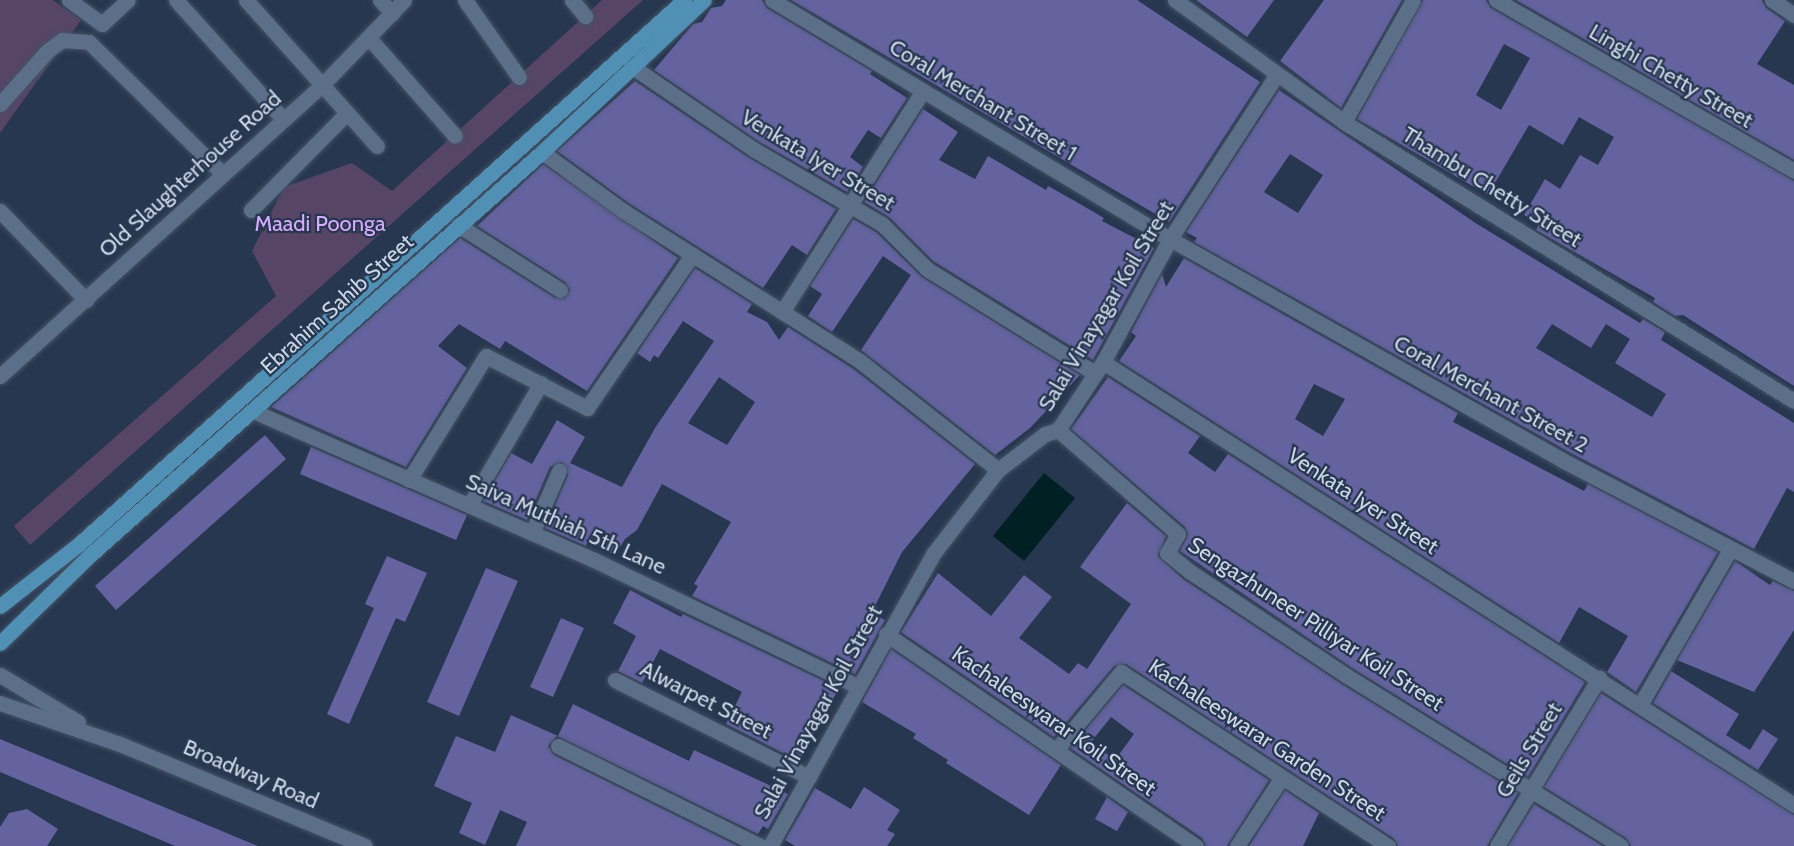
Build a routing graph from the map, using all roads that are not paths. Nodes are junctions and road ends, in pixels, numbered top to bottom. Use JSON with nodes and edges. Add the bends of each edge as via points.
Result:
{"nodes":[{"id":1,"x":69,"y":0,"type":"edge"},
{"id":2,"x":176,"y":0,"type":"edge"},
{"id":3,"x":246,"y":0,"type":"edge"},
{"id":4,"x":381,"y":0,"type":"edge"},
{"id":5,"x":404,"y":0,"type":"edge"},
{"id":6,"x":465,"y":0,"type":"edge"},
{"id":7,"x":572,"y":0,"type":"edge"},
{"id":8,"x":684,"y":0,"type":"edge"},
{"id":9,"x":704,"y":0,"type":"edge"},
{"id":10,"x":772,"y":0,"type":"edge"},
{"id":11,"x":1174,"y":0,"type":"edge"},
{"id":12,"x":1413,"y":0,"type":"edge"},
{"id":13,"x":1496,"y":0,"type":"edge"},
{"id":14,"x":1772,"y":0,"type":"edge"},
{"id":15,"x":125,"y":1,"type":"edge"},
{"id":16,"x":392,"y":13,"type":"junction"},
{"id":17,"x":1794,"y":15,"type":"edge"},
{"id":18,"x":585,"y":16,"type":"dead end"},
{"id":19,"x":369,"y":38,"type":"junction"},
{"id":20,"x":634,"y":68,"type":"junction"},
{"id":21,"x":1276,"y":76,"type":"junction"},
{"id":22,"x":519,"y":77,"type":"dead end"},
{"id":23,"x":322,"y":85,"type":"junction"},
{"id":24,"x":923,"y":91,"type":"junction"},
{"id":25,"x":0,"y":104,"type":"edge"},
{"id":26,"x":347,"y":113,"type":"junction"},
{"id":27,"x":283,"y":118,"type":"junction"},
{"id":28,"x":1344,"y":122,"type":"junction"},
{"id":29,"x":455,"y":136,"type":"dead end"},
{"id":30,"x":377,"y":146,"type":"dead end"},
{"id":31,"x":542,"y":152,"type":"junction"},
{"id":32,"x":1794,"y":171,"type":"edge"},
{"id":33,"x":223,"y":174,"type":"junction"},
{"id":34,"x":851,"y":206,"type":"junction"},
{"id":35,"x":251,"y":210,"type":"dead end"},
{"id":36,"x":0,"y":211,"type":"edge"},
{"id":37,"x":458,"y":225,"type":"junction"},
{"id":38,"x":1170,"y":239,"type":"junction"},
{"id":39,"x":692,"y":255,"type":"junction"},
{"id":40,"x":560,"y":290,"type":"dead end"},
{"id":41,"x":86,"y":300,"type":"junction"},
{"id":42,"x":782,"y":312,"type":"junction"},
{"id":43,"x":1099,"y":368,"type":"junction"},
{"id":44,"x":2,"y":370,"type":"edge"},
{"id":45,"x":541,"y":383,"type":"junction"},
{"id":46,"x":1794,"y":401,"type":"edge"},
{"id":47,"x":253,"y":411,"type":"junction"},
{"id":48,"x":1058,"y":430,"type":"junction"},
{"id":49,"x":998,"y":470,"type":"junction"},
{"id":50,"x":560,"y":471,"type":"dead end"},
{"id":51,"x":410,"y":480,"type":"junction"},
{"id":52,"x":470,"y":504,"type":"junction"},
{"id":53,"x":531,"y":533,"type":"junction"},
{"id":54,"x":1730,"y":550,"type":"junction"},
{"id":55,"x":1794,"y":581,"type":"edge"},
{"id":56,"x":0,"y":606,"type":"edge"},
{"id":57,"x":886,"y":634,"type":"junction"},
{"id":58,"x":0,"y":643,"type":"edge"},
{"id":59,"x":0,"y":675,"type":"edge"},
{"id":60,"x":1599,"y":678,"type":"junction"},
{"id":61,"x":615,"y":680,"type":"dead end"},
{"id":62,"x":857,"y":686,"type":"junction"},
{"id":63,"x":0,"y":703,"type":"edge"},
{"id":64,"x":1640,"y":705,"type":"junction"},
{"id":65,"x":120,"y":744,"type":"junction"},
{"id":66,"x":558,"y":746,"type":"dead end"},
{"id":67,"x":1056,"y":750,"type":"junction"},
{"id":68,"x":809,"y":777,"type":"junction"},
{"id":69,"x":1282,"y":777,"type":"junction"},
{"id":70,"x":1533,"y":788,"type":"junction"},
{"id":71,"x":1794,"y":806,"type":"edge"},
{"id":72,"x":365,"y":846,"type":"edge"},
{"id":73,"x":760,"y":846,"type":"edge"},
{"id":74,"x":770,"y":846,"type":"edge"},
{"id":75,"x":1196,"y":846,"type":"edge"},
{"id":76,"x":1237,"y":846,"type":"edge"},
{"id":77,"x":1388,"y":846,"type":"edge"},
{"id":78,"x":1497,"y":846,"type":"edge"},
{"id":79,"x":1621,"y":846,"type":"edge"}],
"edges":[{"from":1,"to":15,"type":"street","via":[[102,24]]},
{"from":2,"to":27,"type":"street"},
{"from":3,"to":23,"type":"street"},
{"from":4,"to":16,"type":"street"},
{"from":5,"to":16,"type":"street","name":"Old Slaughterhouse Road"},
{"from":6,"to":22,"type":"street"},
{"from":7,"to":18,"type":"street"},
{"from":8,"to":56,"type":"main road","name":"Ebrahim Sahib Street","via":[[79,544]]},
{"from":9,"to":20,"type":"main road","name":"Ebrahim Sahib Street"},
{"from":10,"to":24,"type":"street","name":"Coral Merchant Street 1"},
{"from":11,"to":21,"type":"street","name":"Thambu Chetty Street"},
{"from":12,"to":28,"type":"street"},
{"from":13,"to":32,"type":"street","name":"Linghi Chetty Street"},
{"from":14,"to":17,"type":"street"},
{"from":16,"to":19,"type":"street","name":"Old Slaughterhouse Road"},
{"from":19,"to":23,"type":"street","name":"Old Slaughterhouse Road"},
{"from":19,"to":29,"type":"street"},
{"from":20,"to":31,"type":"main road","name":"Ebrahim Sahib Street"},
{"from":20,"to":34,"type":"street","name":"Venkata Iyer Street","via":[[753,149]]},
{"from":21,"to":28,"type":"street","name":"Thambu Chetty Street"},
{"from":21,"to":38,"type":"street","name":"Salai Vinayagar Koil Street"},
{"from":23,"to":26,"type":"street"},
{"from":23,"to":27,"type":"street","name":"Old Slaughterhouse Road"},
{"from":24,"to":34,"type":"street"},
{"from":24,"to":38,"type":"street","name":"Coral Merchant Street 1"},
{"from":25,"to":33,"type":"street","via":[[47,51],[62,40],[89,42]]},
{"from":26,"to":30,"type":"street"},
{"from":26,"to":35,"type":"street"},
{"from":27,"to":33,"type":"street","name":"Old Slaughterhouse Road"},
{"from":28,"to":46,"type":"street","name":"Thambu Chetty Street"},
{"from":31,"to":37,"type":"main road","name":"Ebrahim Sahib Street"},
{"from":31,"to":39,"type":"street"},
{"from":33,"to":41,"type":"street","name":"Old Slaughterhouse Road"},
{"from":34,"to":42,"type":"street"},
{"from":34,"to":43,"type":"street","name":"Venkata Iyer Street","via":[[882,224],[927,269]]},
{"from":36,"to":41,"type":"street"},
{"from":37,"to":40,"type":"street"},
{"from":37,"to":47,"type":"main road","name":"Ebrahim Sahib Street"},
{"from":38,"to":43,"type":"street","name":"Salai Vinayagar Koil Street"},
{"from":38,"to":54,"type":"street","name":"Coral Merchant Street 2"},
{"from":39,"to":42,"type":"street"},
{"from":39,"to":45,"type":"street","via":[[587,408]]},
{"from":41,"to":44,"type":"street","name":"Old Slaughterhouse Road"},
{"from":42,"to":49,"type":"street","via":[[861,362]]},
{"from":43,"to":48,"type":"street","name":"Salai Vinayagar Koil Street"},
{"from":43,"to":60,"type":"street","name":"Venkata Iyer Street"},
{"from":45,"to":51,"type":"street","via":[[486,356]]},
{"from":45,"to":52,"type":"street"},
{"from":47,"to":51,"type":"street","name":"Saiva Muthiah 5th Lane"},
{"from":47,"to":58,"type":"main road","name":"Ebrahim Sahib Street","via":[[90,555]]},
{"from":48,"to":49,"type":"street","name":"Salai Vinayagar Koil Street","via":[[1045,434]]},
{"from":48,"to":70,"type":"street","name":"Sengazhuneer Pilliyar Koil Street","via":[[1178,534],[1167,553],[1189,571],[1347,676]]},
{"from":49,"to":57,"type":"street","name":"Salai Vinayagar Koil Street","via":[[933,554]]},
{"from":50,"to":53,"type":"street"},
{"from":51,"to":52,"type":"street","name":"Saiva Muthiah 5th Lane"},
{"from":52,"to":53,"type":"street","name":"Saiva Muthiah 5th Lane"},
{"from":53,"to":62,"type":"street","name":"Saiva Muthiah 5th Lane"},
{"from":54,"to":55,"type":"street","name":"Coral Merchant Street 2"},
{"from":54,"to":64,"type":"street"},
{"from":57,"to":62,"type":"street","name":"Salai Vinayagar Koil Street"},
{"from":57,"to":67,"type":"street","name":"Kachaleeswarar Koil Street"},
{"from":59,"to":65,"type":"street","name":"Broadway Road"},
{"from":60,"to":64,"type":"street","name":"Venkata Iyer Street"},
{"from":60,"to":70,"type":"street","name":"Geils Street"},
{"from":61,"to":68,"type":"street","name":"Alwarpet Street"},
{"from":62,"to":68,"type":"street","name":"Salai Vinayagar Koil Street"},
{"from":63,"to":65,"type":"street","name":"Broadway Road"},
{"from":64,"to":71,"type":"street","name":"Venkata Iyer Street"},
{"from":65,"to":72,"type":"street","name":"Broadway Road"},
{"from":66,"to":73,"type":"street"},
{"from":67,"to":69,"type":"street","name":"Kachaleeswarar Garden Street","via":[[1121,672]]},
{"from":67,"to":75,"type":"street","name":"Kachaleeswarar Koil Street"},
{"from":68,"to":74,"type":"street","name":"Salai Vinayagar Koil Street"},
{"from":69,"to":76,"type":"street"},
{"from":69,"to":77,"type":"street","name":"Kachaleeswarar Garden Street"},
{"from":70,"to":78,"type":"street","name":"Geils Street"},
{"from":70,"to":79,"type":"street"}]}
